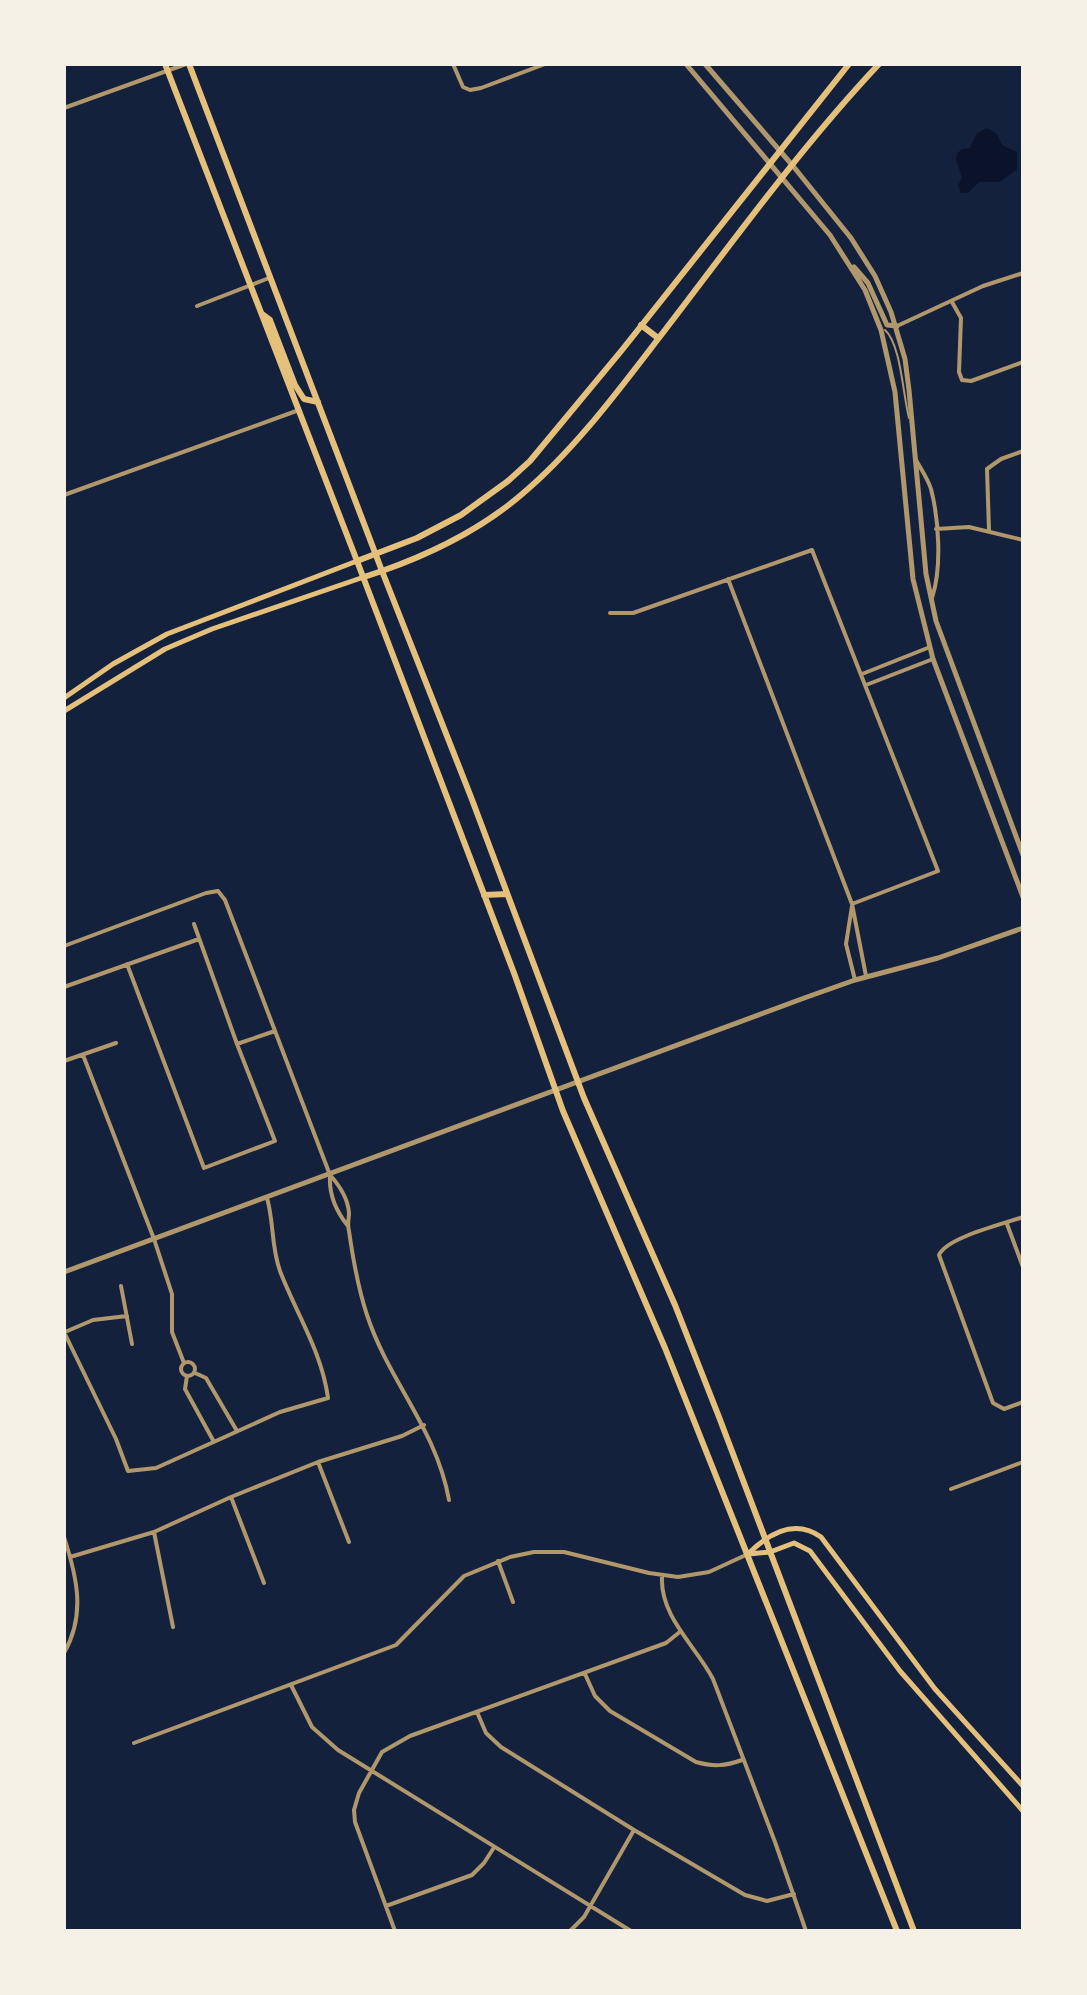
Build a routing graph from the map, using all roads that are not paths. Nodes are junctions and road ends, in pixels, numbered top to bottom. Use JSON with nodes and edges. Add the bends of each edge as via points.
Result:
{"nodes":[{"id":1,"x":187,"y":64,"type":"edge"},
{"id":2,"x":453,"y":64,"type":"edge"},
{"id":3,"x":545,"y":64,"type":"edge"},
{"id":4,"x":686,"y":64,"type":"edge"},
{"id":5,"x":705,"y":64,"type":"edge"},
{"id":6,"x":849,"y":64,"type":"edge"},
{"id":7,"x":879,"y":64,"type":"edge"},
{"id":8,"x":166,"y":67,"type":"edge"},
{"id":9,"x":64,"y":108,"type":"edge"},
{"id":10,"x":779,"y":150,"type":"junction"},
{"id":11,"x":769,"y":163,"type":"junction"},
{"id":12,"x":793,"y":166,"type":"junction"},
{"id":13,"x":783,"y":179,"type":"junction"},
{"id":14,"x":850,"y":264,"type":"junction"},
{"id":15,"x":1023,"y":273,"type":"edge"},
{"id":16,"x":271,"y":278,"type":"junction"},
{"id":17,"x":250,"y":286,"type":"junction"},
{"id":18,"x":952,"y":302,"type":"junction"},
{"id":19,"x":197,"y":306,"type":"dead end"},
{"id":20,"x":260,"y":311,"type":"junction"},
{"id":21,"x":641,"y":325,"type":"junction"},
{"id":22,"x":897,"y":326,"type":"junction"},
{"id":23,"x":881,"y":330,"type":"junction"},
{"id":24,"x":658,"y":338,"type":"junction"},
{"id":25,"x":1023,"y":362,"type":"edge"},
{"id":26,"x":318,"y":402,"type":"junction"},
{"id":27,"x":299,"y":410,"type":"junction"},
{"id":28,"x":912,"y":431,"type":"junction"},
{"id":29,"x":1023,"y":451,"type":"edge"},
{"id":30,"x":914,"y":457,"type":"junction"},
{"id":31,"x":64,"y":495,"type":"edge"},
{"id":32,"x":936,"y":529,"type":"junction"},
{"id":33,"x":989,"y":530,"type":"junction"},
{"id":34,"x":1023,"y":540,"type":"edge"},
{"id":35,"x":376,"y":554,"type":"junction"},
{"id":36,"x":357,"y":561,"type":"junction"},
{"id":37,"x":382,"y":571,"type":"junction"},
{"id":38,"x":364,"y":577,"type":"junction"},
{"id":39,"x":728,"y":579,"type":"junction"},
{"id":40,"x":931,"y":601,"type":"junction"},
{"id":41,"x":610,"y":613,"type":"dead end"},
{"id":42,"x":930,"y":647,"type":"junction"},
{"id":43,"x":933,"y":659,"type":"junction"},
{"id":44,"x":862,"y":674,"type":"junction"},
{"id":45,"x":866,"y":685,"type":"junction"},
{"id":46,"x":64,"y":698,"type":"edge"},
{"id":47,"x":64,"y":711,"type":"edge"},
{"id":48,"x":1023,"y":855,"type":"edge"},
{"id":49,"x":507,"y":894,"type":"junction"},
{"id":50,"x":484,"y":895,"type":"junction"},
{"id":51,"x":1023,"y":897,"type":"edge"},
{"id":52,"x":852,"y":904,"type":"junction"},
{"id":53,"x":488,"y":907,"type":"junction"},
{"id":54,"x":194,"y":924,"type":"dead end"},
{"id":55,"x":1023,"y":928,"type":"edge"},
{"id":56,"x":199,"y":939,"type":"junction"},
{"id":57,"x":64,"y":946,"type":"edge"},
{"id":58,"x":127,"y":964,"type":"junction"},
{"id":59,"x":866,"y":977,"type":"junction"},
{"id":60,"x":855,"y":980,"type":"junction"},
{"id":61,"x":64,"y":987,"type":"edge"},
{"id":62,"x":275,"y":1031,"type":"junction"},
{"id":63,"x":116,"y":1043,"type":"dead end"},
{"id":64,"x":237,"y":1044,"type":"junction"},
{"id":65,"x":83,"y":1055,"type":"junction"},
{"id":66,"x":64,"y":1061,"type":"edge"},
{"id":67,"x":578,"y":1082,"type":"junction"},
{"id":68,"x":555,"y":1090,"type":"junction"},
{"id":69,"x":330,"y":1175,"type":"junction"},
{"id":70,"x":267,"y":1198,"type":"junction"},
{"id":71,"x":1023,"y":1217,"type":"edge"},
{"id":72,"x":1007,"y":1223,"type":"junction"},
{"id":73,"x":348,"y":1226,"type":"junction"},
{"id":74,"x":154,"y":1239,"type":"junction"},
{"id":75,"x":1023,"y":1267,"type":"edge"},
{"id":76,"x":65,"y":1270,"type":"edge"},
{"id":77,"x":121,"y":1286,"type":"dead end"},
{"id":78,"x":127,"y":1316,"type":"junction"},
{"id":79,"x":65,"y":1332,"type":"edge"},
{"id":80,"x":132,"y":1344,"type":"dead end"},
{"id":81,"x":184,"y":1363,"type":"junction"},
{"id":82,"x":195,"y":1373,"type":"junction"},
{"id":83,"x":187,"y":1376,"type":"junction"},
{"id":84,"x":1023,"y":1402,"type":"edge"},
{"id":85,"x":424,"y":1425,"type":"junction"},
{"id":86,"x":237,"y":1431,"type":"junction"},
{"id":87,"x":214,"y":1442,"type":"junction"},
{"id":88,"x":318,"y":1462,"type":"junction"},
{"id":89,"x":1023,"y":1462,"type":"edge"},
{"id":90,"x":951,"y":1489,"type":"dead end"},
{"id":91,"x":231,"y":1497,"type":"junction"},
{"id":92,"x":449,"y":1500,"type":"dead end"},
{"id":93,"x":154,"y":1532,"type":"junction"},
{"id":94,"x":64,"y":1537,"type":"edge"},
{"id":95,"x":765,"y":1537,"type":"junction"},
{"id":96,"x":349,"y":1542,"type":"dead end"},
{"id":97,"x":770,"y":1552,"type":"junction"},
{"id":98,"x":748,"y":1554,"type":"junction"},
{"id":99,"x":70,"y":1557,"type":"junction"},
{"id":100,"x":498,"y":1561,"type":"junction"},
{"id":101,"x":662,"y":1576,"type":"junction"},
{"id":102,"x":264,"y":1583,"type":"dead end"},
{"id":103,"x":513,"y":1602,"type":"dead end"},
{"id":104,"x":173,"y":1627,"type":"dead end"},
{"id":105,"x":681,"y":1631,"type":"junction"},
{"id":106,"x":64,"y":1653,"type":"edge"},
{"id":107,"x":585,"y":1674,"type":"junction"},
{"id":108,"x":291,"y":1685,"type":"junction"},
{"id":109,"x":477,"y":1712,"type":"junction"},
{"id":110,"x":134,"y":1743,"type":"dead end"},
{"id":111,"x":743,"y":1759,"type":"junction"},
{"id":112,"x":371,"y":1771,"type":"junction"},
{"id":113,"x":1023,"y":1786,"type":"edge"},
{"id":114,"x":1023,"y":1811,"type":"edge"},
{"id":115,"x":634,"y":1830,"type":"junction"},
{"id":116,"x":494,"y":1848,"type":"junction"},
{"id":117,"x":794,"y":1894,"type":"junction"},
{"id":118,"x":386,"y":1906,"type":"junction"},
{"id":119,"x":591,"y":1907,"type":"junction"},
{"id":120,"x":395,"y":1931,"type":"edge"},
{"id":121,"x":570,"y":1931,"type":"edge"},
{"id":122,"x":631,"y":1931,"type":"edge"},
{"id":123,"x":806,"y":1931,"type":"edge"},
{"id":124,"x":897,"y":1931,"type":"edge"},
{"id":125,"x":914,"y":1931,"type":"edge"}],
"edges":[{"from":1,"to":8,"type":"street"},
{"from":1,"to":16,"type":"main road"},
{"from":2,"to":3,"type":"street","via":[[466,88],[481,88]]},
{"from":4,"to":11,"type":"street"},
{"from":5,"to":10,"type":"street"},
{"from":6,"to":10,"type":"main road"},
{"from":7,"to":12,"type":"main road"},
{"from":8,"to":9,"type":"street"},
{"from":8,"to":17,"type":"main road"},
{"from":10,"to":11,"type":"main road"},
{"from":10,"to":12,"type":"street"},
{"from":11,"to":13,"type":"street"},
{"from":11,"to":21,"type":"main road"},
{"from":12,"to":13,"type":"main road"},
{"from":12,"to":22,"type":"street","via":[[861,253]]},
{"from":13,"to":14,"type":"street"},
{"from":13,"to":24,"type":"main road"},
{"from":14,"to":22,"type":"street","via":[[868,283],[887,325]]},
{"from":14,"to":23,"type":"street"},
{"from":15,"to":18,"type":"street"},
{"from":16,"to":17,"type":"street"},
{"from":16,"to":26,"type":"main road"},
{"from":17,"to":19,"type":"street"},
{"from":17,"to":20,"type":"main road"},
{"from":18,"to":22,"type":"street"},
{"from":18,"to":25,"type":"street","via":[[961,318],[962,380]]},
{"from":20,"to":26,"type":"main road","via":[[270,320],[295,385],[304,399]]},
{"from":20,"to":27,"type":"main road"},
{"from":21,"to":24,"type":"main road"},
{"from":21,"to":35,"type":"main road","via":[[510,479],[461,515]]},
{"from":22,"to":28,"type":"street"},
{"from":23,"to":28,"type":"lane","via":[[887,331],[895,350]]},
{"from":23,"to":42,"type":"street","via":[[895,392],[913,579]]},
{"from":24,"to":37,"type":"main road","via":[[583,432],[521,495],[470,532]]},
{"from":26,"to":35,"type":"main road"},
{"from":27,"to":31,"type":"street"},
{"from":27,"to":36,"type":"main road"},
{"from":28,"to":30,"type":"street"},
{"from":29,"to":33,"type":"street","via":[[987,469]]},
{"from":30,"to":32,"type":"street","via":[[930,486]]},
{"from":30,"to":40,"type":"street"},
{"from":32,"to":33,"type":"street"},
{"from":32,"to":40,"type":"street","via":[[938,574]]},
{"from":33,"to":34,"type":"street"},
{"from":35,"to":36,"type":"main road"},
{"from":35,"to":37,"type":"main road"},
{"from":36,"to":38,"type":"main road"},
{"from":36,"to":46,"type":"main road","via":[[167,634]]},
{"from":37,"to":38,"type":"main road"},
{"from":37,"to":49,"type":"main road"},
{"from":38,"to":47,"type":"main road","via":[[165,649]]},
{"from":38,"to":50,"type":"main road"},
{"from":39,"to":41,"type":"street","via":[[633,613]]},
{"from":39,"to":44,"type":"street","via":[[812,550]]},
{"from":39,"to":52,"type":"street"},
{"from":40,"to":48,"type":"street"},
{"from":42,"to":43,"type":"street"},
{"from":42,"to":44,"type":"street"},
{"from":43,"to":45,"type":"street"},
{"from":43,"to":51,"type":"street"},
{"from":44,"to":45,"type":"street"},
{"from":45,"to":52,"type":"street","via":[[938,871]]},
{"from":49,"to":50,"type":"main road"},
{"from":49,"to":53,"type":"main road"},
{"from":49,"to":67,"type":"main road"},
{"from":50,"to":53,"type":"main road"},
{"from":52,"to":59,"type":"street"},
{"from":52,"to":60,"type":"street","via":[[846,944]]},
{"from":53,"to":68,"type":"main road"},
{"from":54,"to":56,"type":"street"},
{"from":55,"to":59,"type":"street"},
{"from":56,"to":58,"type":"street"},
{"from":56,"to":64,"type":"street"},
{"from":57,"to":62,"type":"street","via":[[218,891]]},
{"from":58,"to":61,"type":"street"},
{"from":58,"to":64,"type":"street","via":[[204,1168],[275,1141]]},
{"from":59,"to":60,"type":"street"},
{"from":60,"to":67,"type":"street"},
{"from":62,"to":64,"type":"street"},
{"from":62,"to":69,"type":"street"},
{"from":63,"to":65,"type":"street"},
{"from":65,"to":66,"type":"street"},
{"from":65,"to":74,"type":"street"},
{"from":67,"to":68,"type":"street"},
{"from":67,"to":95,"type":"main road","via":[[675,1305]]},
{"from":68,"to":69,"type":"street"},
{"from":68,"to":98,"type":"main road"},
{"from":69,"to":70,"type":"street"},
{"from":69,"to":73,"type":"street","via":[[330,1191]]},
{"from":69,"to":73,"type":"street","via":[[349,1211]]},
{"from":70,"to":74,"type":"street"},
{"from":70,"to":86,"type":"street","via":[[279,1269],[318,1357],[328,1398]]},
{"from":71,"to":72,"type":"street"},
{"from":72,"to":75,"type":"street"},
{"from":72,"to":84,"type":"street","via":[[941,1250],[940,1263],[993,1403],[1004,1409]]},
{"from":73,"to":85,"type":"street","via":[[367,1315],[386,1361]]},
{"from":74,"to":76,"type":"street"},
{"from":74,"to":81,"type":"street","via":[[172,1294],[172,1332]]},
{"from":77,"to":78,"type":"street"},
{"from":78,"to":79,"type":"street","via":[[93,1320]]},
{"from":78,"to":80,"type":"street"},
{"from":79,"to":87,"type":"street","via":[[128,1471],[156,1468]]},
{"from":81,"to":82,"type":"street","via":[[192,1363]]},
{"from":81,"to":83,"type":"street","via":[[181,1371]]},
{"from":82,"to":83,"type":"street"},
{"from":82,"to":86,"type":"street","via":[[206,1378]]},
{"from":83,"to":87,"type":"street","via":[[185,1389]]},
{"from":85,"to":88,"type":"street"},
{"from":85,"to":92,"type":"street"},
{"from":86,"to":87,"type":"street"},
{"from":88,"to":91,"type":"street"},
{"from":88,"to":96,"type":"street"},
{"from":89,"to":90,"type":"street"},
{"from":91,"to":93,"type":"street"},
{"from":91,"to":102,"type":"street"},
{"from":93,"to":99,"type":"street"},
{"from":93,"to":104,"type":"street"},
{"from":94,"to":99,"type":"street"},
{"from":95,"to":97,"type":"main road"},
{"from":95,"to":98,"type":"main road"},
{"from":95,"to":113,"type":"main road","via":[[795,1527],[821,1537],[935,1689]]},
{"from":97,"to":98,"type":"main road"},
{"from":97,"to":114,"type":"main road","via":[[794,1543],[810,1551],[900,1671]]},
{"from":97,"to":125,"type":"main road"},
{"from":98,"to":101,"type":"street","via":[[709,1572]]},
{"from":98,"to":124,"type":"main road"},
{"from":99,"to":106,"type":"street","via":[[78,1619]]},
{"from":100,"to":101,"type":"street","via":[[534,1552],[564,1552]]},
{"from":100,"to":103,"type":"street"},
{"from":100,"to":108,"type":"street","via":[[464,1576],[396,1645]]},
{"from":101,"to":105,"type":"street","via":[[665,1605]]},
{"from":105,"to":107,"type":"street","via":[[666,1643]]},
{"from":105,"to":111,"type":"street","via":[[705,1662]]},
{"from":107,"to":109,"type":"street"},
{"from":107,"to":111,"type":"street","via":[[602,1705],[696,1762],[725,1766]]},
{"from":108,"to":110,"type":"street"},
{"from":108,"to":112,"type":"street","via":[[312,1727]]},
{"from":109,"to":112,"type":"street","via":[[389,1746]]},
{"from":109,"to":115,"type":"street","via":[[486,1733],[501,1747]]},
{"from":111,"to":117,"type":"street"},
{"from":112,"to":116,"type":"street"},
{"from":112,"to":118,"type":"street","via":[[354,1817]]},
{"from":115,"to":117,"type":"street","via":[[745,1895],[767,1901]]},
{"from":115,"to":119,"type":"street"},
{"from":116,"to":118,"type":"street","via":[[472,1875]]},
{"from":116,"to":119,"type":"street"},
{"from":117,"to":123,"type":"street"},
{"from":118,"to":120,"type":"street"},
{"from":119,"to":121,"type":"street"},
{"from":119,"to":122,"type":"street"}]}
